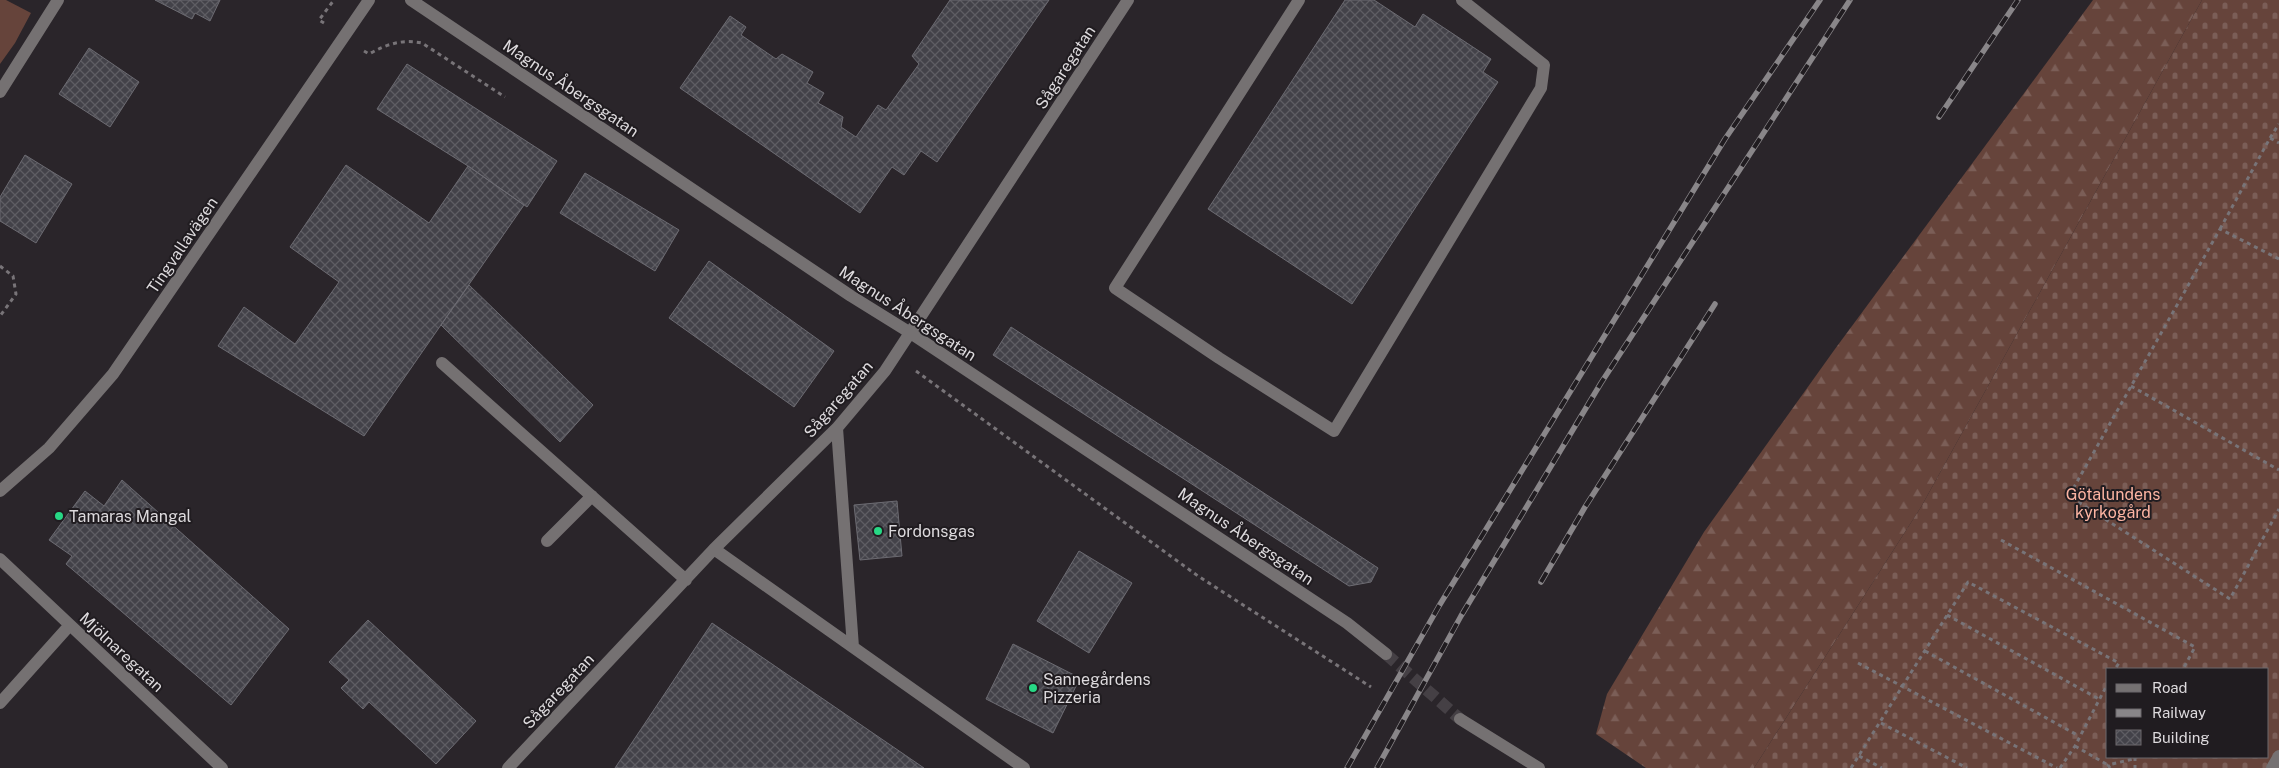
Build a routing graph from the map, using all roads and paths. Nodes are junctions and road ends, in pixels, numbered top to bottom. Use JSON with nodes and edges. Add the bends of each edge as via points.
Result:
{"nodes":[{"id":1,"x":58,"y":0,"type":"edge"},
{"id":2,"x":369,"y":0,"type":"edge"},
{"id":3,"x":411,"y":0,"type":"edge"},
{"id":4,"x":1128,"y":0,"type":"edge"},
{"id":5,"x":1298,"y":0,"type":"edge"},
{"id":6,"x":1462,"y":0,"type":"edge"},
{"id":7,"x":345,"y":37,"type":"junction"},
{"id":8,"x":0,"y":92,"type":"edge"},
{"id":9,"x":514,"y":102,"type":"dead end"},
{"id":10,"x":2279,"y":124,"type":"edge"},
{"id":11,"x":2270,"y":138,"type":"junction"},
{"id":12,"x":2279,"y":143,"type":"edge"},
{"id":13,"x":2220,"y":229,"type":"junction"},
{"id":14,"x":2279,"y":260,"type":"edge"},
{"id":15,"x":0,"y":266,"type":"edge"},
{"id":16,"x":0,"y":316,"type":"edge"},
{"id":17,"x":909,"y":332,"type":"junction"},
{"id":18,"x":895,"y":356,"type":"junction"},
{"id":19,"x":442,"y":363,"type":"dead end"},
{"id":20,"x":2131,"y":386,"type":"junction"},
{"id":21,"x":837,"y":428,"type":"junction"},
{"id":22,"x":2279,"y":470,"type":"edge"},
{"id":23,"x":0,"y":491,"type":"edge"},
{"id":24,"x":592,"y":496,"type":"junction"},
{"id":25,"x":2279,"y":509,"type":"edge"},
{"id":26,"x":2001,"y":540,"type":"dead end"},
{"id":27,"x":547,"y":541,"type":"dead end"},
{"id":28,"x":714,"y":549,"type":"junction"},
{"id":29,"x":0,"y":559,"type":"edge"},
{"id":30,"x":686,"y":580,"type":"junction"},
{"id":31,"x":1947,"y":615,"type":"junction"},
{"id":32,"x":69,"y":626,"type":"junction"},
{"id":33,"x":852,"y":647,"type":"junction"},
{"id":34,"x":1925,"y":651,"type":"junction"},
{"id":35,"x":1386,"y":654,"type":"tunnel mouth"},
{"id":36,"x":1858,"y":663,"type":"dead end"},
{"id":37,"x":2116,"y":668,"type":"edge"},
{"id":38,"x":2184,"y":668,"type":"edge"},
{"id":39,"x":1371,"y":687,"type":"dead end"},
{"id":40,"x":1902,"y":687,"type":"junction"},
{"id":41,"x":2106,"y":687,"type":"edge"},
{"id":42,"x":2099,"y":699,"type":"junction"},
{"id":43,"x":0,"y":703,"type":"edge"},
{"id":44,"x":1460,"y":719,"type":"tunnel mouth"},
{"id":45,"x":1881,"y":723,"type":"junction"},
{"id":46,"x":2079,"y":736,"type":"junction"},
{"id":47,"x":2075,"y":746,"type":"junction"},
{"id":48,"x":1859,"y":756,"type":"junction"},
{"id":49,"x":2279,"y":756,"type":"edge"},
{"id":50,"x":2134,"y":758,"type":"edge"},
{"id":51,"x":2109,"y":766,"type":"edge"},
{"id":52,"x":222,"y":768,"type":"edge"},
{"id":53,"x":508,"y":768,"type":"edge"},
{"id":54,"x":1024,"y":768,"type":"edge"},
{"id":55,"x":1539,"y":768,"type":"edge"},
{"id":56,"x":1851,"y":768,"type":"edge"},
{"id":57,"x":1882,"y":768,"type":"edge"},
{"id":58,"x":1968,"y":768,"type":"edge"},
{"id":59,"x":2058,"y":768,"type":"edge"},
{"id":60,"x":2135,"y":768,"type":"edge"},
{"id":61,"x":2272,"y":768,"type":"edge"}],
"edges":[{"from":1,"to":8,"type":"street"},
{"from":2,"to":7,"type":"street","name":"Tingvallavägen"},
{"from":3,"to":17,"type":"street","name":"Magnus Åbergsgatan"},
{"from":4,"to":17,"type":"street","name":"Sågaregatan"},
{"from":5,"to":6,"type":"street","via":[[1115,288],[1334,431],[1541,88],[1544,65]]},
{"from":7,"to":9,"type":"path","via":[[368,54],[407,40],[422,43]]},
{"from":7,"to":23,"type":"street","name":"Tingvallavägen","via":[[113,374],[49,448]]},
{"from":10,"to":11,"type":"path"},
{"from":11,"to":12,"type":"path"},
{"from":11,"to":13,"type":"path"},
{"from":13,"to":14,"type":"path"},
{"from":13,"to":20,"type":"path"},
{"from":15,"to":16,"type":"path","via":[[13,276],[16,294]]},
{"from":17,"to":18,"type":"street","name":"Sågaregatan"},
{"from":17,"to":35,"type":"street","name":"Magnus Åbergsgatan","via":[[1347,624]]},
{"from":18,"to":21,"type":"street","name":"Sågaregatan"},
{"from":18,"to":39,"type":"path","via":[[1198,576]]},
{"from":19,"to":24,"type":"street"},
{"from":20,"to":22,"type":"path"},
{"from":20,"to":25,"type":"path","via":[[2069,496],[2230,599]]},
{"from":21,"to":28,"type":"street","name":"Sågaregatan"},
{"from":21,"to":33,"type":"street"},
{"from":24,"to":27,"type":"street"},
{"from":24,"to":30,"type":"street"},
{"from":26,"to":38,"type":"path","via":[[2196,647]]},
{"from":28,"to":30,"type":"street","name":"Sågaregatan"},
{"from":28,"to":33,"type":"street"},
{"from":29,"to":32,"type":"street","name":"Mjölnaregatan"},
{"from":30,"to":53,"type":"street","name":"Sågaregatan"},
{"from":31,"to":34,"type":"path"},
{"from":31,"to":37,"type":"path","via":[[1968,582],[2119,663]]},
{"from":31,"to":42,"type":"path"},
{"from":32,"to":43,"type":"street"},
{"from":32,"to":52,"type":"street","name":"Mjölnaregatan"},
{"from":33,"to":54,"type":"street"},
{"from":34,"to":40,"type":"path"},
{"from":34,"to":46,"type":"path"},
{"from":36,"to":40,"type":"path"},
{"from":40,"to":45,"type":"path"},
{"from":40,"to":59,"type":"path"},
{"from":41,"to":42,"type":"path"},
{"from":42,"to":46,"type":"path"},
{"from":44,"to":55,"type":"street"},
{"from":45,"to":48,"type":"path"},
{"from":45,"to":58,"type":"path"},
{"from":46,"to":47,"type":"path"},
{"from":47,"to":51,"type":"path"},
{"from":47,"to":59,"type":"path"},
{"from":48,"to":56,"type":"path"},
{"from":48,"to":57,"type":"path"},
{"from":49,"to":61,"type":"street"},
{"from":50,"to":51,"type":"path"},
{"from":50,"to":60,"type":"path"}]}
